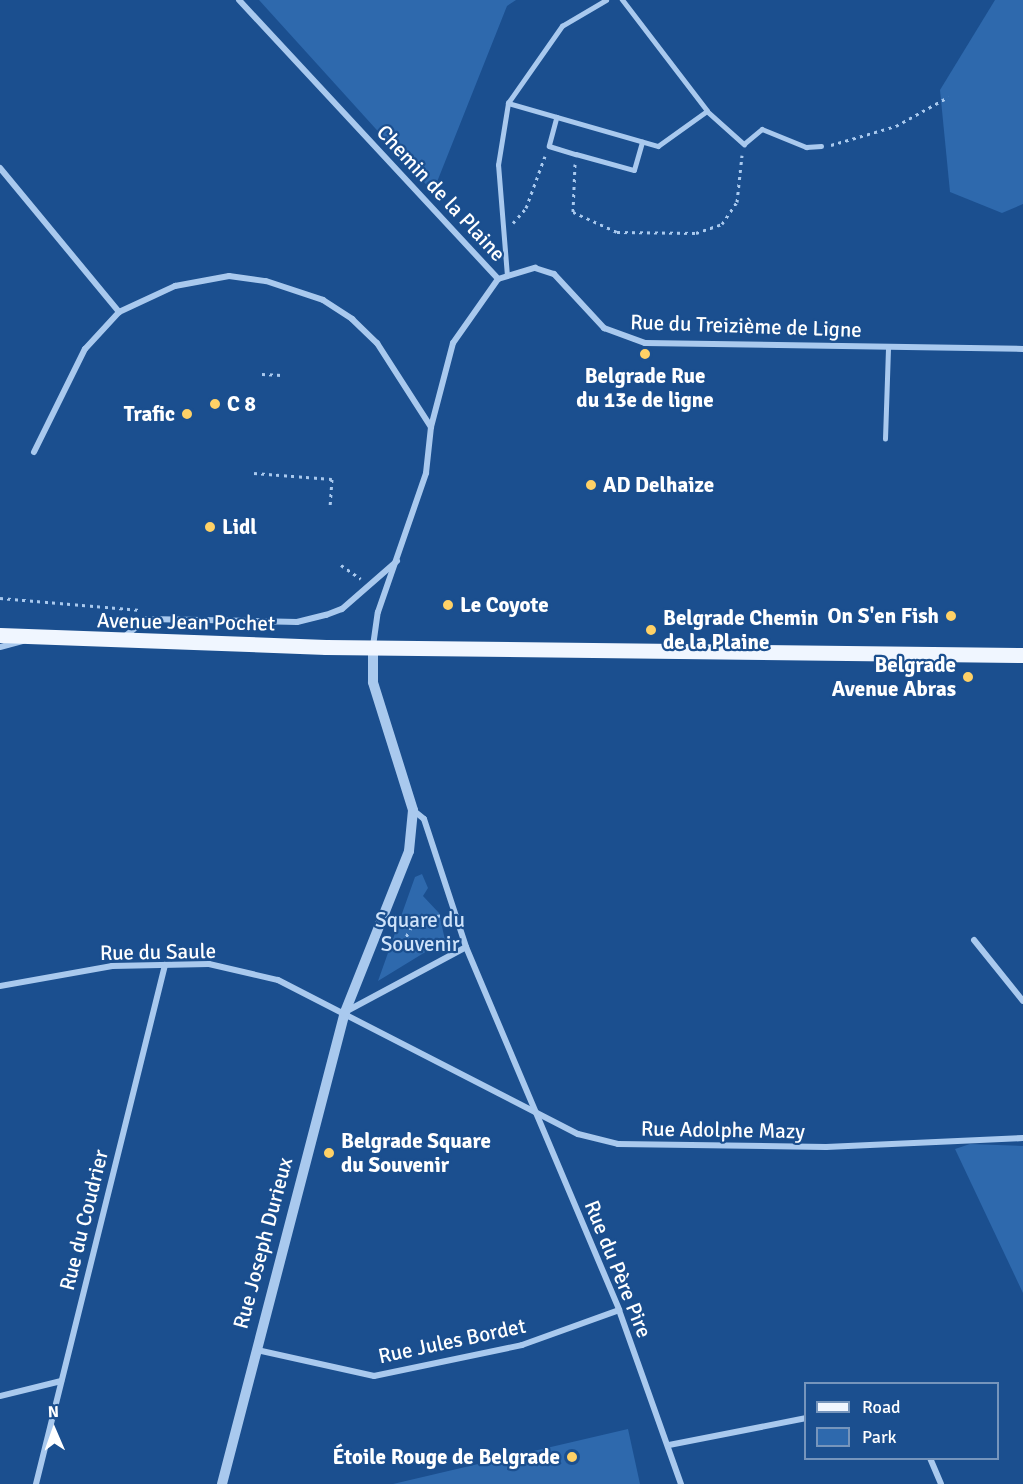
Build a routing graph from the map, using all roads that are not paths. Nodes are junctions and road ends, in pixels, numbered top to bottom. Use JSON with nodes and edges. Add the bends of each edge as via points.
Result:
{"nodes":[{"id":1,"x":239,"y":0,"type":"edge"},
{"id":2,"x":606,"y":0,"type":"edge"},
{"id":3,"x":622,"y":0,"type":"edge"},
{"id":4,"x":508,"y":103,"type":"junction"},
{"id":5,"x":707,"y":111,"type":"junction"},
{"id":6,"x":557,"y":117,"type":"junction"},
{"id":7,"x":642,"y":142,"type":"junction"},
{"id":8,"x":821,"y":146,"type":"road end"},
{"id":9,"x":0,"y":168,"type":"edge"},
{"id":10,"x":507,"y":276,"type":"junction"},
{"id":11,"x":498,"y":279,"type":"junction"},
{"id":12,"x":119,"y":312,"type":"junction"},
{"id":13,"x":888,"y":347,"type":"junction"},
{"id":14,"x":1023,"y":349,"type":"edge"},
{"id":15,"x":431,"y":427,"type":"junction"},
{"id":16,"x":885,"y":439,"type":"dead end"},
{"id":17,"x":34,"y":452,"type":"dead end"},
{"id":18,"x":397,"y":561,"type":"junction"},
{"id":19,"x":0,"y":635,"type":"edge"},
{"id":20,"x":32,"y":639,"type":"junction"},
{"id":21,"x":118,"y":642,"type":"junction"},
{"id":22,"x":0,"y":647,"type":"edge"},
{"id":23,"x":373,"y":647,"type":"junction"},
{"id":24,"x":1023,"y":655,"type":"edge"},
{"id":25,"x":413,"y":810,"type":"junction"},
{"id":26,"x":974,"y":940,"type":"dead end"},
{"id":27,"x":466,"y":947,"type":"junction"},
{"id":28,"x":165,"y":965,"type":"junction"},
{"id":29,"x":0,"y":986,"type":"edge"},
{"id":30,"x":1023,"y":1001,"type":"edge"},
{"id":31,"x":345,"y":1012,"type":"junction"},
{"id":32,"x":533,"y":1108,"type":"junction"},
{"id":33,"x":1023,"y":1138,"type":"edge"},
{"id":34,"x":619,"y":1310,"type":"junction"},
{"id":35,"x":255,"y":1349,"type":"junction"},
{"id":36,"x":62,"y":1381,"type":"junction"},
{"id":37,"x":0,"y":1396,"type":"edge"},
{"id":38,"x":804,"y":1418,"type":"edge"},
{"id":39,"x":669,"y":1445,"type":"junction"},
{"id":40,"x":931,"y":1460,"type":"edge"},
{"id":41,"x":36,"y":1484,"type":"edge"},
{"id":42,"x":222,"y":1484,"type":"edge"},
{"id":43,"x":681,"y":1484,"type":"edge"},
{"id":44,"x":941,"y":1484,"type":"edge"}],
"edges":[{"from":1,"to":11,"type":"street","name":"Chemin de la Plaine"},
{"from":2,"to":4,"type":"lane","via":[[562,26]]},
{"from":3,"to":5,"type":"lane"},
{"from":4,"to":6,"type":"lane"},
{"from":4,"to":10,"type":"lane","via":[[498,165]]},
{"from":5,"to":7,"type":"lane","via":[[658,146]]},
{"from":5,"to":8,"type":"lane","via":[[744,144],[762,129],[806,147]]},
{"from":6,"to":7,"type":"lane"},
{"from":6,"to":7,"type":"lane","via":[[549,146],[576,154],[634,170]]},
{"from":9,"to":12,"type":"street"},
{"from":10,"to":11,"type":"street","name":"Rue du Treizième de Ligne"},
{"from":10,"to":13,"type":"street","name":"Rue du Treizième de Ligne","via":[[536,268],[554,274],[604,328],[645,343]]},
{"from":11,"to":15,"type":"street","name":"Chemin de la Plaine","via":[[453,343]]},
{"from":12,"to":15,"type":"street","via":[[175,286],[229,276],[266,281],[322,300],[377,343]]},
{"from":12,"to":17,"type":"street","via":[[86,349]]},
{"from":13,"to":14,"type":"street","name":"Rue du Treizième de Ligne"},
{"from":13,"to":16,"type":"lane"},
{"from":15,"to":18,"type":"street","name":"Chemin de la Plaine","via":[[426,473]]},
{"from":18,"to":21,"type":"street","via":[[342,609],[297,622],[146,619]]},
{"from":18,"to":23,"type":"street","name":"Chemin de la Plaine"},
{"from":19,"to":20,"type":"main road"},
{"from":20,"to":21,"type":"main road","name":"Avenue Jean Pochet"},
{"from":20,"to":22,"type":"street","name":"Avenue Jean Pochet"},
{"from":21,"to":23,"type":"main road","name":"Avenue Jean Pochet"},
{"from":23,"to":24,"type":"main road","name":"Avenue Jean Pochet"},
{"from":23,"to":25,"type":"street","via":[[373,682]]},
{"from":25,"to":27,"type":"street","via":[[424,819]]},
{"from":25,"to":31,"type":"street","via":[[409,851]]},
{"from":26,"to":30,"type":"street"},
{"from":27,"to":31,"type":"street"},
{"from":27,"to":32,"type":"street"},
{"from":28,"to":29,"type":"street","name":"Rue du Saule","via":[[112,966]]},
{"from":28,"to":31,"type":"street","name":"Rue du Saule","via":[[209,964],[278,980]]},
{"from":28,"to":36,"type":"street","name":"Rue du Coudrier"},
{"from":31,"to":32,"type":"street","name":"Rue Adolphe Mazy"},
{"from":31,"to":35,"type":"street","name":"Rue Joseph Durieux"},
{"from":32,"to":33,"type":"street","name":"Rue Adolphe Mazy","via":[[578,1134],[660,1148]]},
{"from":32,"to":34,"type":"street","name":"Rue du Père Pire"},
{"from":34,"to":35,"type":"street","name":"Rue Jules Bordet","via":[[522,1345],[374,1376]]},
{"from":34,"to":39,"type":"street","name":"Rue du Père Pire"},
{"from":35,"to":42,"type":"street","name":"Rue Joseph Durieux"},
{"from":36,"to":37,"type":"street"},
{"from":36,"to":41,"type":"street","name":"Rue du Coudrier"},
{"from":38,"to":39,"type":"street"},
{"from":39,"to":43,"type":"street","name":"Rue du Père Pire"},
{"from":40,"to":44,"type":"street"}]}
